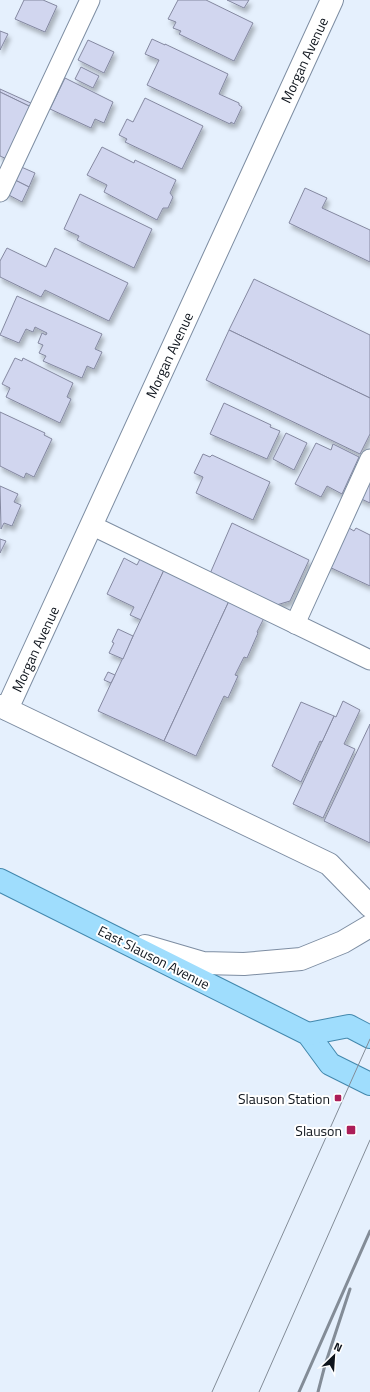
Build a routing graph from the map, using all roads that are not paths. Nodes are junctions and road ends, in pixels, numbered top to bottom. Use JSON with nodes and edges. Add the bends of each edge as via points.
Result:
{"nodes":[{"id":1,"x":90,"y":0,"type":"edge"},
{"id":2,"x":332,"y":0,"type":"edge"},
{"id":3,"x":0,"y":192,"type":"edge"},
{"id":4,"x":370,"y":459,"type":"edge"},
{"id":5,"x":91,"y":525,"type":"junction"},
{"id":6,"x":295,"y":624,"type":"junction"},
{"id":7,"x":370,"y":660,"type":"edge"},
{"id":8,"x":4,"y":708,"type":"edge"},
{"id":9,"x":0,"y":880,"type":"edge"},
{"id":10,"x":370,"y":906,"type":"edge"},
{"id":11,"x":370,"y":926,"type":"edge"},
{"id":12,"x":118,"y":939,"type":"junction"},
{"id":13,"x":308,"y":1034,"type":"junction"},
{"id":14,"x":370,"y":1037,"type":"edge"},
{"id":15,"x":370,"y":1084,"type":"edge"}],
"edges":[{"from":1,"to":3,"type":"lane"},
{"from":2,"to":5,"type":"street","name":"Morgan Avenue"},
{"from":4,"to":6,"type":"lane"},
{"from":5,"to":6,"type":"lane"},
{"from":5,"to":8,"type":"street","name":"Morgan Avenue"},
{"from":6,"to":7,"type":"lane"},
{"from":8,"to":10,"type":"street","via":[[329,864]]},
{"from":9,"to":12,"type":"main road","name":"East Slauson Avenue"},
{"from":11,"to":12,"type":"street","via":[[343,942],[301,959],[244,964],[203,963]]},
{"from":12,"to":13,"type":"main road","name":"East Slauson Avenue"},
{"from":13,"to":14,"type":"main road","via":[[349,1026]]},
{"from":13,"to":15,"type":"main road","name":"East Slauson Avenue","via":[[330,1064]]}]}
